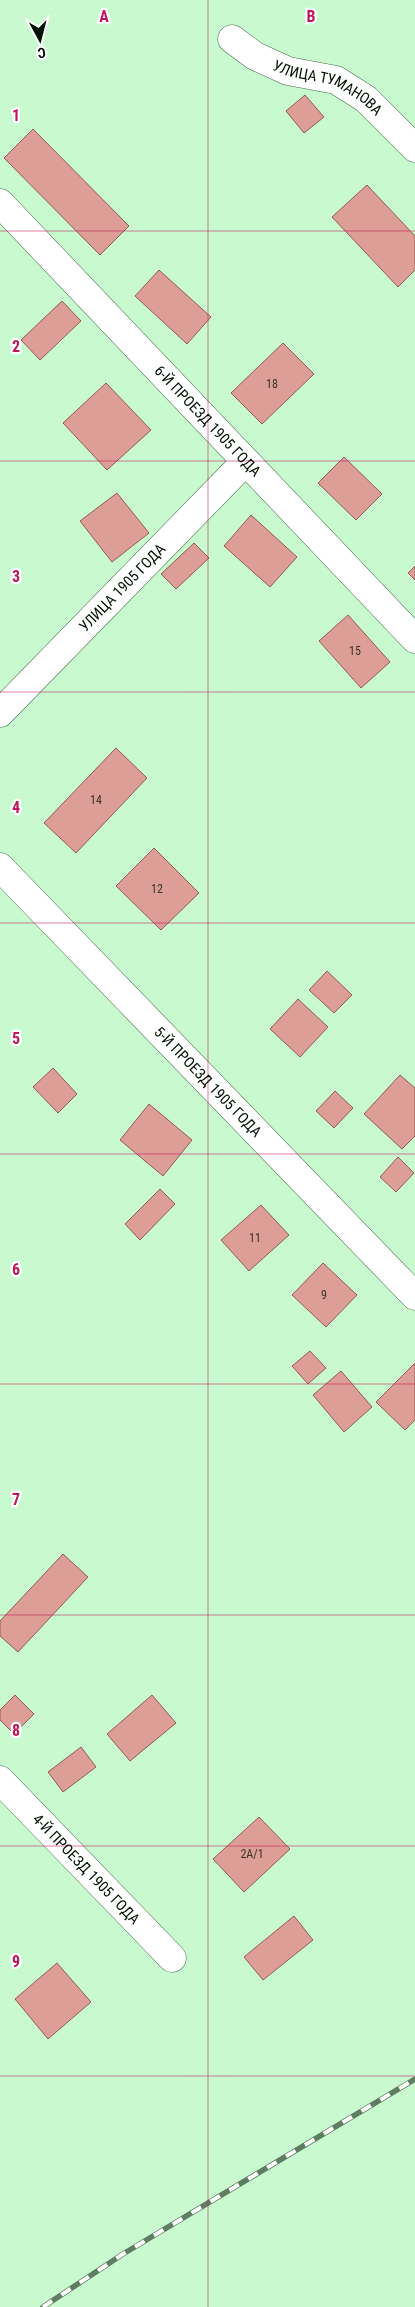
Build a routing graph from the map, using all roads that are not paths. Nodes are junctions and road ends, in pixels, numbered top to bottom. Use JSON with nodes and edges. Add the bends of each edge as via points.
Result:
{"nodes":[{"id":1,"x":232,"y":39,"type":"dead end"},
{"id":2,"x":415,"y":148,"type":"edge"},
{"id":3,"x":0,"y":202,"type":"edge"},
{"id":4,"x":245,"y":462,"type":"junction"},
{"id":5,"x":415,"y":639,"type":"edge"},
{"id":6,"x":0,"y":713,"type":"edge"},
{"id":7,"x":0,"y":867,"type":"edge"},
{"id":8,"x":415,"y":1296,"type":"edge"},
{"id":9,"x":0,"y":1780,"type":"edge"},
{"id":10,"x":172,"y":1958,"type":"dead end"}],
"edges":[{"from":1,"to":2,"type":"street","name":"УЛИЦА ТУМАНОВА","via":[[255,56],[288,71],[336,80],[366,99]]},
{"from":3,"to":4,"type":"street","name":"6-Й ПРОЕЗД 1905 ГОДА"},
{"from":4,"to":5,"type":"street","name":"6-Й ПРОЕЗД 1905 ГОДА"},
{"from":4,"to":6,"type":"street","name":"УЛИЦА 1905 ГОДА"},
{"from":7,"to":8,"type":"street","name":"5-Й ПРОЕЗД 1905 ГОДА"},
{"from":9,"to":10,"type":"street","name":"4-Й ПРОЕЗД 1905 ГОДА"}]}
